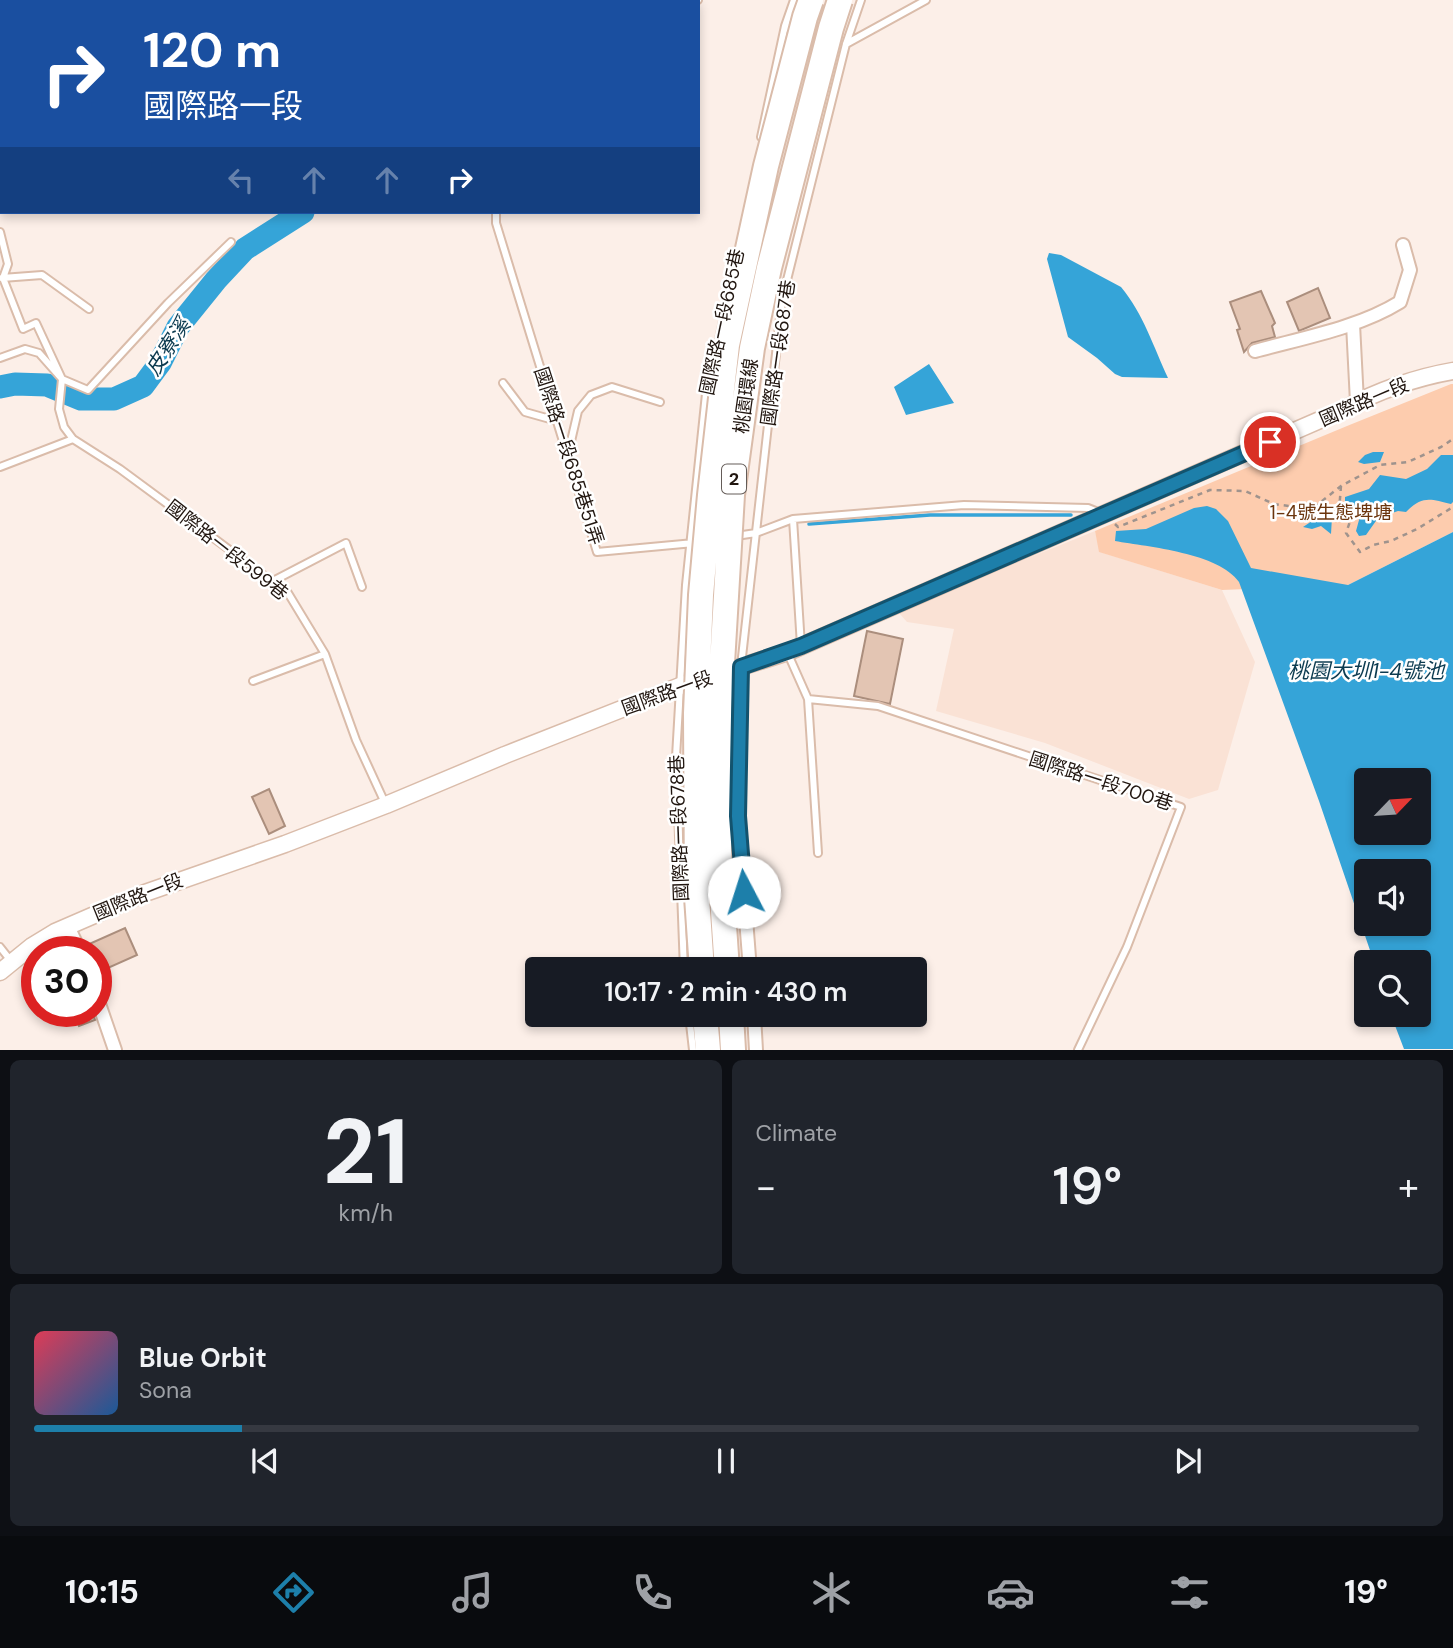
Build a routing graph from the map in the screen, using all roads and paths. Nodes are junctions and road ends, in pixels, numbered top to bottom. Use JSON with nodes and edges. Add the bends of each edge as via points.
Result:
{"nodes":[{"id":1,"x":794,"y":0,"type":"edge"},
{"id":2,"x":811,"y":0,"type":"edge"},
{"id":3,"x":841,"y":0,"type":"edge"},
{"id":4,"x":861,"y":0,"type":"edge"},
{"id":5,"x":926,"y":0,"type":"edge"},
{"id":6,"x":785,"y":26,"type":"junction"},
{"id":7,"x":810,"y":33,"type":"dead end"},
{"id":8,"x":822,"y":37,"type":"dead end"},
{"id":9,"x":846,"y":44,"type":"junction"},
{"id":10,"x":759,"y":146,"type":"dead end"},
{"id":11,"x":496,"y":214,"type":"edge"},
{"id":12,"x":0,"y":232,"type":"edge"},
{"id":13,"x":231,"y":242,"type":"dead end"},
{"id":14,"x":1403,"y":245,"type":"dead end"},
{"id":15,"x":1,"y":279,"type":"edge"},
{"id":16,"x":89,"y":309,"type":"dead end"},
{"id":17,"x":1353,"y":324,"type":"junction"},
{"id":18,"x":716,"y":344,"type":"dead end"},
{"id":19,"x":1255,"y":351,"type":"dead end"},
{"id":20,"x":0,"y":358,"type":"edge"},
{"id":21,"x":1453,"y":370,"type":"edge"},
{"id":22,"x":62,"y":379,"type":"junction"},
{"id":23,"x":503,"y":383,"type":"dead end"},
{"id":24,"x":660,"y":402,"type":"dead end"},
{"id":25,"x":1357,"y":402,"type":"junction"},
{"id":26,"x":557,"y":421,"type":"junction"},
{"id":27,"x":73,"y":439,"type":"junction"},
{"id":28,"x":1453,"y":439,"type":"edge"},
{"id":29,"x":568,"y":456,"type":"junction"},
{"id":30,"x":0,"y":467,"type":"edge"},
{"id":31,"x":1341,"y":486,"type":"junction"},
{"id":32,"x":1453,"y":507,"type":"edge"},
{"id":33,"x":1104,"y":515,"type":"junction"},
{"id":34,"x":793,"y":519,"type":"junction"},
{"id":35,"x":1118,"y":527,"type":"dead end"},
{"id":36,"x":756,"y":533,"type":"junction"},
{"id":37,"x":690,"y":543,"type":"junction"},
{"id":38,"x":273,"y":581,"type":"junction"},
{"id":39,"x":362,"y":587,"type":"dead end"},
{"id":40,"x":794,"y":649,"type":"junction"},
{"id":41,"x":326,"y":654,"type":"junction"},
{"id":42,"x":741,"y":667,"type":"junction"},
{"id":43,"x":253,"y":681,"type":"dead end"},
{"id":44,"x":680,"y":686,"type":"junction"},
{"id":45,"x":808,"y":699,"type":"junction"},
{"id":46,"x":386,"y":805,"type":"junction"},
{"id":47,"x":818,"y":853,"type":"dead end"},
{"id":48,"x":68,"y":926,"type":"junction"},
{"id":49,"x":73,"y":936,"type":"edge"},
{"id":50,"x":0,"y":947,"type":"edge"},
{"id":51,"x":684,"y":957,"type":"edge"},
{"id":52,"x":701,"y":957,"type":"edge"},
{"id":53,"x":726,"y":957,"type":"edge"},
{"id":54,"x":749,"y":957,"type":"edge"},
{"id":55,"x":6,"y":967,"type":"edge"},
{"id":56,"x":107,"y":1027,"type":"edge"},
{"id":57,"x":690,"y":1027,"type":"edge"},
{"id":58,"x":706,"y":1027,"type":"edge"},
{"id":59,"x":731,"y":1027,"type":"edge"},
{"id":60,"x":755,"y":1027,"type":"edge"},
{"id":61,"x":115,"y":1049,"type":"edge"},
{"id":62,"x":693,"y":1049,"type":"edge"},
{"id":63,"x":708,"y":1049,"type":"edge"},
{"id":64,"x":733,"y":1049,"type":"edge"},
{"id":65,"x":756,"y":1049,"type":"edge"},
{"id":66,"x":1078,"y":1049,"type":"edge"}],
"edges":[{"from":1,"to":6,"type":"lane"},
{"from":2,"to":52,"type":"highway","name":"桃園環線","number":"2","bridge":true,"via":[[766,166],[730,331],[710,495],[696,713]]},
{"from":3,"to":53,"type":"highway","name":"桃園環線","number":"2","bridge":true,"via":[[769,268],[752,348],[732,495],[719,714],[719,851]]},
{"from":4,"to":9,"type":"lane","name":"國際路一段687巷"},
{"from":5,"to":9,"type":"lane"},
{"from":6,"to":7,"type":"lane"},
{"from":6,"to":10,"type":"lane"},
{"from":8,"to":9,"type":"lane"},
{"from":9,"to":36,"type":"lane","name":"國際路一段687巷","via":[[782,300]]},
{"from":11,"to":26,"type":"lane","name":"國際路一段685巷51弄"},
{"from":12,"to":15,"type":"lane","via":[[8,264]]},
{"from":13,"to":22,"type":"lane","via":[[88,390]]},
{"from":14,"to":17,"type":"street","via":[[1410,271],[1400,302]]},
{"from":15,"to":16,"type":"lane","via":[[42,275]]},
{"from":15,"to":22,"type":"lane","via":[[23,329],[36,323]]},
{"from":17,"to":19,"type":"street"},
{"from":17,"to":25,"type":"street"},
{"from":18,"to":37,"type":"lane","name":"國際路一段685巷","via":[[707,384]]},
{"from":20,"to":22,"type":"lane","via":[[25,349],[39,353]]},
{"from":21,"to":25,"type":"street","name":"國際路一段"},
{"from":22,"to":27,"type":"lane","via":[[59,409]]},
{"from":23,"to":26,"type":"lane","via":[[524,412]]},
{"from":24,"to":29,"type":"lane","via":[[612,387],[591,395],[578,411]]},
{"from":25,"to":33,"type":"street","name":"國際路一段"},
{"from":26,"to":29,"type":"lane","name":"國際路一段685巷51弄"},
{"from":27,"to":30,"type":"lane"},
{"from":27,"to":38,"type":"lane","name":"國際路一段599巷"},
{"from":28,"to":31,"type":"path","via":[[1408,462],[1380,465]]},
{"from":29,"to":37,"type":"lane","name":"國際路一段685巷51弄","via":[[597,552]]},
{"from":31,"to":32,"type":"path","via":[[1339,511],[1353,513],[1346,533],[1360,552],[1417,529]]},
{"from":31,"to":35,"type":"path","via":[[1317,505],[1303,508],[1274,504],[1245,491],[1210,490]]},
{"from":33,"to":34,"type":"lane","name":"國際路一段685巷51弄","via":[[1088,508],[964,505]]},
{"from":33,"to":40,"type":"street","name":"國際路一段"},
{"from":34,"to":36,"type":"lane","name":"國際路一段685巷51弄"},
{"from":34,"to":40,"type":"lane"},
{"from":36,"to":37,"type":"lane","name":"國際路一段685巷51弄"},
{"from":36,"to":42,"type":"lane","name":"國際路一段687巷"},
{"from":37,"to":44,"type":"lane","name":"國際路一段685巷"},
{"from":38,"to":39,"type":"lane","via":[[346,543]]},
{"from":38,"to":41,"type":"lane","name":"國際路一段599巷","via":[[288,593]]},
{"from":40,"to":42,"type":"street","name":"國際路一段"},
{"from":40,"to":45,"type":"lane"},
{"from":41,"to":43,"type":"lane"},
{"from":41,"to":46,"type":"lane","name":"國際路一段599巷","via":[[356,740]]},
{"from":42,"to":44,"type":"street","name":"國際路一段"},
{"from":42,"to":54,"type":"street","via":[[738,816]]},
{"from":44,"to":46,"type":"street","name":"國際路一段"},
{"from":44,"to":51,"type":"lane","name":"國際路一段678巷","via":[[676,757]]},
{"from":45,"to":47,"type":"lane"},
{"from":45,"to":66,"type":"lane","name":"國際路一段700巷","via":[[878,706],[1181,807],[1127,947]]},
{"from":46,"to":48,"type":"street","name":"國際路一段"},
{"from":48,"to":49,"type":"street"},
{"from":48,"to":55,"type":"street","name":"國際路一段"},
{"from":50,"to":55,"type":"lane"},
{"from":56,"to":61,"type":"street"},
{"from":57,"to":62,"type":"lane"},
{"from":58,"to":63,"type":"highway"},
{"from":59,"to":64,"type":"highway"},
{"from":60,"to":65,"type":"street"}]}
